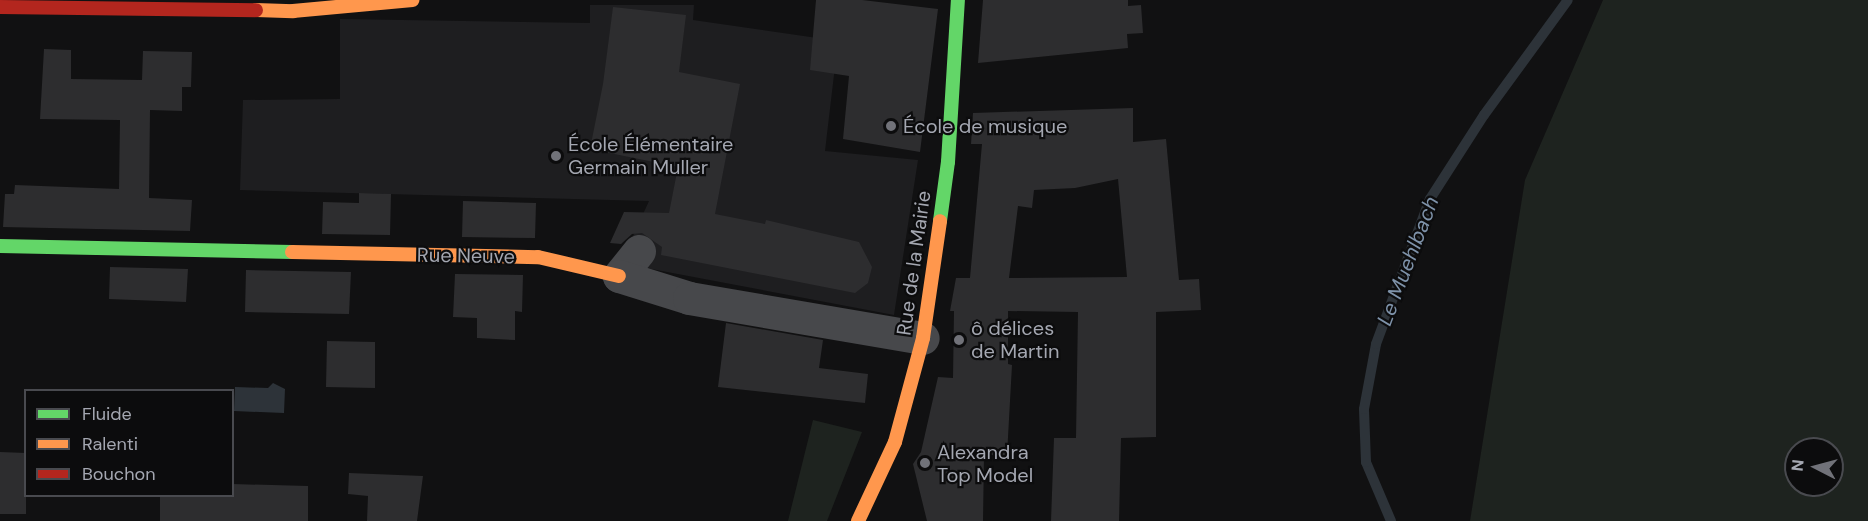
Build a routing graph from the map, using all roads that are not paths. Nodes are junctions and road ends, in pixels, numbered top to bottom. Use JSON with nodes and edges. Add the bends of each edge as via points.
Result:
{"nodes":[{"id":1,"x":412,"y":0,"type":"edge"},
{"id":2,"x":958,"y":0,"type":"edge"},
{"id":3,"x":0,"y":7,"type":"edge"},
{"id":4,"x":0,"y":246,"type":"edge"},
{"id":5,"x":639,"y":250,"type":"dead end"},
{"id":6,"x":619,"y":276,"type":"junction"},
{"id":7,"x":923,"y":338,"type":"junction"},
{"id":8,"x":858,"y":521,"type":"edge"}],
"edges":[{"from":1,"to":3,"type":"street","via":[[292,11]]},
{"from":2,"to":7,"type":"street","name":"Rue de la Mairie","via":[[948,162]]},
{"from":4,"to":6,"type":"street","name":"Rue Neuve","via":[[538,257]]},
{"from":5,"to":6,"type":"street"},
{"from":6,"to":7,"type":"street","name":"Rue Neuve","via":[[689,298]]},
{"from":7,"to":8,"type":"street","name":"Rue de la Mairie","via":[[895,442]]}]}
